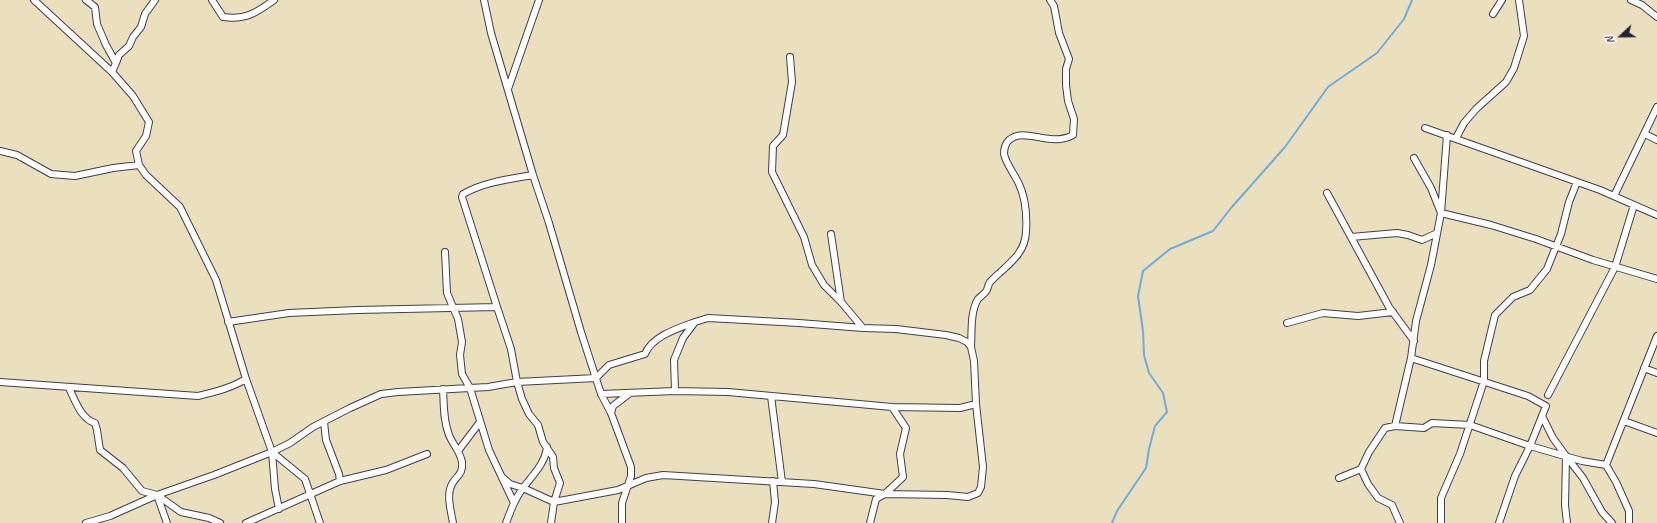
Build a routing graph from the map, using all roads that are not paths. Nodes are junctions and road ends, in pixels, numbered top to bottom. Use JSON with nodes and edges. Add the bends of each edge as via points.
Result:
{"nodes":[{"id":1,"x":34,"y":0,"type":"edge"},
{"id":2,"x":45,"y":0,"type":"edge"},
{"id":3,"x":86,"y":0,"type":"edge"},
{"id":4,"x":155,"y":0,"type":"edge"},
{"id":5,"x":212,"y":0,"type":"edge"},
{"id":6,"x":274,"y":0,"type":"edge"},
{"id":7,"x":484,"y":0,"type":"edge"},
{"id":8,"x":539,"y":0,"type":"edge"},
{"id":9,"x":1050,"y":0,"type":"edge"},
{"id":10,"x":1502,"y":0,"type":"edge"},
{"id":11,"x":1518,"y":0,"type":"edge"},
{"id":12,"x":1631,"y":0,"type":"edge"},
{"id":13,"x":44,"y":8,"type":"junction"},
{"id":14,"x":1493,"y":14,"type":"dead end"},
{"id":15,"x":1657,"y":17,"type":"edge"},
{"id":16,"x":790,"y":57,"type":"dead end"},
{"id":17,"x":116,"y":63,"type":"junction"},
{"id":18,"x":112,"y":72,"type":"junction"},
{"id":19,"x":508,"y":89,"type":"junction"},
{"id":20,"x":1657,"y":107,"type":"edge"},
{"id":21,"x":1425,"y":128,"type":"dead end"},
{"id":22,"x":1645,"y":134,"type":"junction"},
{"id":23,"x":1447,"y":135,"type":"junction"},
{"id":24,"x":1456,"y":138,"type":"junction"},
{"id":25,"x":1657,"y":140,"type":"edge"},
{"id":26,"x":0,"y":151,"type":"edge"},
{"id":27,"x":1414,"y":158,"type":"dead end"},
{"id":28,"x":139,"y":165,"type":"junction"},
{"id":29,"x":533,"y":175,"type":"junction"},
{"id":30,"x":1576,"y":182,"type":"junction"},
{"id":31,"x":1327,"y":193,"type":"dead end"},
{"id":32,"x":1614,"y":196,"type":"junction"},
{"id":33,"x":1634,"y":205,"type":"junction"},
{"id":34,"x":1441,"y":213,"type":"junction"},
{"id":35,"x":1657,"y":215,"type":"edge"},
{"id":36,"x":1437,"y":233,"type":"junction"},
{"id":37,"x":831,"y":234,"type":"dead end"},
{"id":38,"x":1351,"y":237,"type":"junction"},
{"id":39,"x":1556,"y":247,"type":"junction"},
{"id":40,"x":444,"y":252,"type":"dead end"},
{"id":41,"x":1615,"y":267,"type":"junction"},
{"id":42,"x":1657,"y":279,"type":"edge"},
{"id":43,"x":841,"y":302,"type":"junction"},
{"id":44,"x":454,"y":308,"type":"junction"},
{"id":45,"x":497,"y":308,"type":"junction"},
{"id":46,"x":1393,"y":312,"type":"junction"},
{"id":47,"x":228,"y":322,"type":"junction"},
{"id":48,"x":695,"y":322,"type":"junction"},
{"id":49,"x":1287,"y":323,"type":"dead end"},
{"id":50,"x":863,"y":328,"type":"junction"},
{"id":51,"x":1657,"y":336,"type":"edge"},
{"id":52,"x":1414,"y":341,"type":"junction"},
{"id":53,"x":971,"y":347,"type":"junction"},
{"id":54,"x":1411,"y":358,"type":"junction"},
{"id":55,"x":1644,"y":368,"type":"junction"},
{"id":56,"x":1657,"y":373,"type":"edge"},
{"id":57,"x":596,"y":378,"type":"junction"},
{"id":58,"x":246,"y":379,"type":"junction"},
{"id":59,"x":1484,"y":381,"type":"junction"},
{"id":60,"x":0,"y":382,"type":"edge"},
{"id":61,"x":517,"y":382,"type":"junction"},
{"id":62,"x":69,"y":388,"type":"junction"},
{"id":63,"x":470,"y":388,"type":"junction"},
{"id":64,"x":443,"y":389,"type":"junction"},
{"id":65,"x":675,"y":390,"type":"junction"},
{"id":66,"x":630,"y":393,"type":"junction"},
{"id":67,"x":601,"y":394,"type":"junction"},
{"id":68,"x":1548,"y":395,"type":"dead end"},
{"id":69,"x":771,"y":396,"type":"junction"},
{"id":70,"x":976,"y":404,"type":"junction"},
{"id":71,"x":892,"y":407,"type":"junction"},
{"id":72,"x":610,"y":413,"type":"junction"},
{"id":73,"x":1542,"y":416,"type":"junction"},
{"id":74,"x":1624,"y":421,"type":"junction"},
{"id":75,"x":324,"y":422,"type":"junction"},
{"id":76,"x":480,"y":422,"type":"junction"},
{"id":77,"x":1470,"y":425,"type":"junction"},
{"id":78,"x":1395,"y":426,"type":"junction"},
{"id":79,"x":1657,"y":433,"type":"edge"},
{"id":80,"x":1530,"y":446,"type":"junction"},
{"id":81,"x":547,"y":448,"type":"junction"},
{"id":82,"x":458,"y":451,"type":"junction"},
{"id":83,"x":272,"y":452,"type":"junction"},
{"id":84,"x":427,"y":454,"type":"dead end"},
{"id":85,"x":1566,"y":456,"type":"junction"},
{"id":86,"x":1606,"y":465,"type":"junction"},
{"id":87,"x":1361,"y":469,"type":"junction"},
{"id":88,"x":502,"y":477,"type":"junction"},
{"id":89,"x":1339,"y":478,"type":"dead end"},
{"id":90,"x":773,"y":481,"type":"junction"},
{"id":91,"x":340,"y":482,"type":"junction"},
{"id":92,"x":782,"y":482,"type":"junction"},
{"id":93,"x":628,"y":485,"type":"junction"},
{"id":94,"x":524,"y":488,"type":"junction"},
{"id":95,"x":885,"y":494,"type":"junction"},
{"id":96,"x":157,"y":495,"type":"junction"},
{"id":97,"x":310,"y":496,"type":"junction"},
{"id":98,"x":554,"y":502,"type":"junction"},
{"id":99,"x":514,"y":503,"type":"junction"},
{"id":100,"x":279,"y":509,"type":"junction"},
{"id":101,"x":86,"y":523,"type":"edge"},
{"id":102,"x":167,"y":523,"type":"edge"},
{"id":103,"x":220,"y":523,"type":"edge"},
{"id":104,"x":246,"y":523,"type":"edge"},
{"id":105,"x":320,"y":523,"type":"edge"},
{"id":106,"x":453,"y":523,"type":"edge"},
{"id":107,"x":506,"y":523,"type":"edge"},
{"id":108,"x":551,"y":523,"type":"edge"},
{"id":109,"x":622,"y":523,"type":"edge"},
{"id":110,"x":772,"y":523,"type":"edge"},
{"id":111,"x":870,"y":523,"type":"edge"},
{"id":112,"x":1400,"y":523,"type":"edge"},
{"id":113,"x":1441,"y":523,"type":"edge"},
{"id":114,"x":1499,"y":523,"type":"edge"},
{"id":115,"x":1567,"y":523,"type":"edge"},
{"id":116,"x":1612,"y":523,"type":"edge"},
{"id":117,"x":1629,"y":523,"type":"edge"}],
"edges":[{"from":1,"to":13,"type":"street"},
{"from":2,"to":13,"type":"street"},
{"from":3,"to":17,"type":"street","via":[[95,7],[97,24]]},
{"from":4,"to":17,"type":"street","via":[[145,14],[141,27],[129,46],[119,55]]},
{"from":5,"to":6,"type":"street","via":[[223,17],[238,19],[252,14]]},
{"from":7,"to":19,"type":"street","via":[[490,33]]},
{"from":8,"to":19,"type":"street"},
{"from":9,"to":53,"type":"street","via":[[1069,59],[1066,85],[1074,119],[1072,135],[1065,139],[1050,140],[1020,135],[1009,140],[1005,147],[1004,155],[1020,186],[1026,205],[1024,247],[988,284],[987,291],[978,299],[973,313]]},
{"from":10,"to":14,"type":"street"},
{"from":11,"to":24,"type":"street","via":[[1524,36],[1514,68],[1506,82],[1464,123]]},
{"from":12,"to":15,"type":"street"},
{"from":13,"to":18,"type":"street"},
{"from":16,"to":43,"type":"street","via":[[792,82],[783,135],[772,146],[772,172],[804,237],[812,265],[824,285]]},
{"from":17,"to":18,"type":"street"},
{"from":18,"to":28,"type":"street","via":[[133,96],[149,122],[146,136],[136,151]]},
{"from":19,"to":29,"type":"street"},
{"from":20,"to":22,"type":"street"},
{"from":21,"to":23,"type":"street"},
{"from":22,"to":25,"type":"street"},
{"from":22,"to":32,"type":"street"},
{"from":23,"to":24,"type":"street"},
{"from":23,"to":34,"type":"street"},
{"from":24,"to":30,"type":"street"},
{"from":26,"to":28,"type":"street","via":[[17,155],[51,174],[75,176]]},
{"from":27,"to":34,"type":"street","via":[[1431,188]]},
{"from":28,"to":47,"type":"street","via":[[180,207],[216,280]]},
{"from":29,"to":45,"type":"street","via":[[502,180],[469,191],[462,197]]},
{"from":29,"to":57,"type":"street"},
{"from":30,"to":32,"type":"street"},
{"from":30,"to":39,"type":"street"},
{"from":31,"to":38,"type":"street"},
{"from":32,"to":33,"type":"street"},
{"from":33,"to":35,"type":"street"},
{"from":33,"to":41,"type":"street"},
{"from":34,"to":36,"type":"street"},
{"from":34,"to":39,"type":"street","via":[[1491,225]]},
{"from":36,"to":38,"type":"street","via":[[1422,240],[1397,233]]},
{"from":36,"to":52,"type":"street","via":[[1416,321]]},
{"from":37,"to":43,"type":"street"},
{"from":38,"to":46,"type":"street"},
{"from":39,"to":41,"type":"street"},
{"from":39,"to":59,"type":"street","via":[[1547,269],[1530,290],[1513,297],[1495,315],[1484,361]]},
{"from":40,"to":44,"type":"street","via":[[447,293]]},
{"from":41,"to":42,"type":"street"},
{"from":41,"to":68,"type":"street"},
{"from":43,"to":50,"type":"street"},
{"from":44,"to":45,"type":"street"},
{"from":44,"to":47,"type":"street","via":[[289,313]]},
{"from":44,"to":63,"type":"street","via":[[462,342],[462,374]]},
{"from":45,"to":61,"type":"street","via":[[511,348]]},
{"from":46,"to":49,"type":"street","via":[[1358,316],[1323,313]]},
{"from":46,"to":52,"type":"street"},
{"from":47,"to":58,"type":"street"},
{"from":48,"to":50,"type":"street","via":[[708,318]]},
{"from":48,"to":57,"type":"street","via":[[658,339],[648,347],[645,354],[609,365]]},
{"from":48,"to":65,"type":"street","via":[[683,338],[674,360]]},
{"from":50,"to":53,"type":"street","via":[[896,329],[959,338]]},
{"from":51,"to":55,"type":"street"},
{"from":52,"to":54,"type":"street"},
{"from":53,"to":70,"type":"street"},
{"from":54,"to":59,"type":"street"},
{"from":54,"to":78,"type":"street"},
{"from":55,"to":56,"type":"street"},
{"from":55,"to":74,"type":"street"},
{"from":57,"to":61,"type":"street"},
{"from":57,"to":67,"type":"street"},
{"from":58,"to":62,"type":"street","via":[[235,386],[198,396]]},
{"from":58,"to":83,"type":"street"},
{"from":59,"to":73,"type":"street","via":[[1528,396],[1546,406]]},
{"from":59,"to":77,"type":"street"},
{"from":60,"to":62,"type":"street"},
{"from":61,"to":63,"type":"street"},
{"from":61,"to":81,"type":"street","via":[[525,407],[538,425]]},
{"from":62,"to":96,"type":"street","via":[[83,414],[89,422],[95,424],[100,450],[123,468],[142,491]]},
{"from":63,"to":64,"type":"street"},
{"from":63,"to":76,"type":"street"},
{"from":64,"to":75,"type":"street","via":[[382,394]]},
{"from":64,"to":82,"type":"street","via":[[446,427]]},
{"from":65,"to":66,"type":"street"},
{"from":65,"to":69,"type":"street"},
{"from":66,"to":67,"type":"street"},
{"from":66,"to":72,"type":"street","via":[[613,406]]},
{"from":67,"to":72,"type":"street"},
{"from":69,"to":71,"type":"street"},
{"from":69,"to":92,"type":"street"},
{"from":70,"to":71,"type":"street","via":[[960,408]]},
{"from":70,"to":95,"type":"street","via":[[983,467],[978,493],[968,497]]},
{"from":71,"to":95,"type":"street","via":[[906,428],[900,454],[903,477]]},
{"from":72,"to":93,"type":"street","via":[[631,467]]},
{"from":73,"to":80,"type":"street"},
{"from":73,"to":85,"type":"street"},
{"from":74,"to":79,"type":"street"},
{"from":74,"to":86,"type":"street"},
{"from":75,"to":83,"type":"street"},
{"from":75,"to":91,"type":"street","via":[[326,440]]},
{"from":76,"to":82,"type":"street"},
{"from":76,"to":88,"type":"street","via":[[489,450]]},
{"from":77,"to":78,"type":"street","via":[[1432,423],[1424,428]]},
{"from":77,"to":80,"type":"street"},
{"from":77,"to":113,"type":"street","via":[[1440,498]]},
{"from":78,"to":87,"type":"street","via":[[1385,428]]},
{"from":80,"to":85,"type":"street"},
{"from":80,"to":114,"type":"street","via":[[1515,476]]},
{"from":81,"to":94,"type":"street","via":[[546,458]]},
{"from":81,"to":98,"type":"street","via":[[553,457],[560,483]]},
{"from":82,"to":106,"type":"street","via":[[462,462],[460,474],[452,484],[450,500]]},
{"from":83,"to":96,"type":"street"},
{"from":83,"to":97,"type":"street","via":[[305,479]]},
{"from":83,"to":100,"type":"street","via":[[274,489]]},
{"from":84,"to":91,"type":"street","via":[[386,470]]},
{"from":85,"to":86,"type":"street"},
{"from":85,"to":115,"type":"street"},
{"from":85,"to":116,"type":"street","via":[[1584,478],[1602,512]]},
{"from":86,"to":117,"type":"street","via":[[1629,511]]},
{"from":87,"to":89,"type":"street"},
{"from":87,"to":112,"type":"street","via":[[1378,498],[1392,505]]},
{"from":88,"to":94,"type":"street","via":[[510,484]]},
{"from":88,"to":99,"type":"street"},
{"from":90,"to":92,"type":"street"},
{"from":90,"to":93,"type":"street","via":[[663,475]]},
{"from":90,"to":110,"type":"street","via":[[775,502]]},
{"from":91,"to":97,"type":"street"},
{"from":92,"to":95,"type":"street"},
{"from":93,"to":98,"type":"street","via":[[618,490]]},
{"from":93,"to":109,"type":"street","via":[[622,503]]},
{"from":94,"to":98,"type":"street"},
{"from":94,"to":99,"type":"street"},
{"from":95,"to":111,"type":"street","via":[[876,499]]},
{"from":96,"to":101,"type":"street","via":[[110,516]]},
{"from":96,"to":102,"type":"street"},
{"from":96,"to":103,"type":"street","via":[[181,512]]},
{"from":97,"to":100,"type":"street"},
{"from":97,"to":105,"type":"street"},
{"from":98,"to":108,"type":"street"},
{"from":99,"to":107,"type":"street"},
{"from":100,"to":104,"type":"street"}]}
